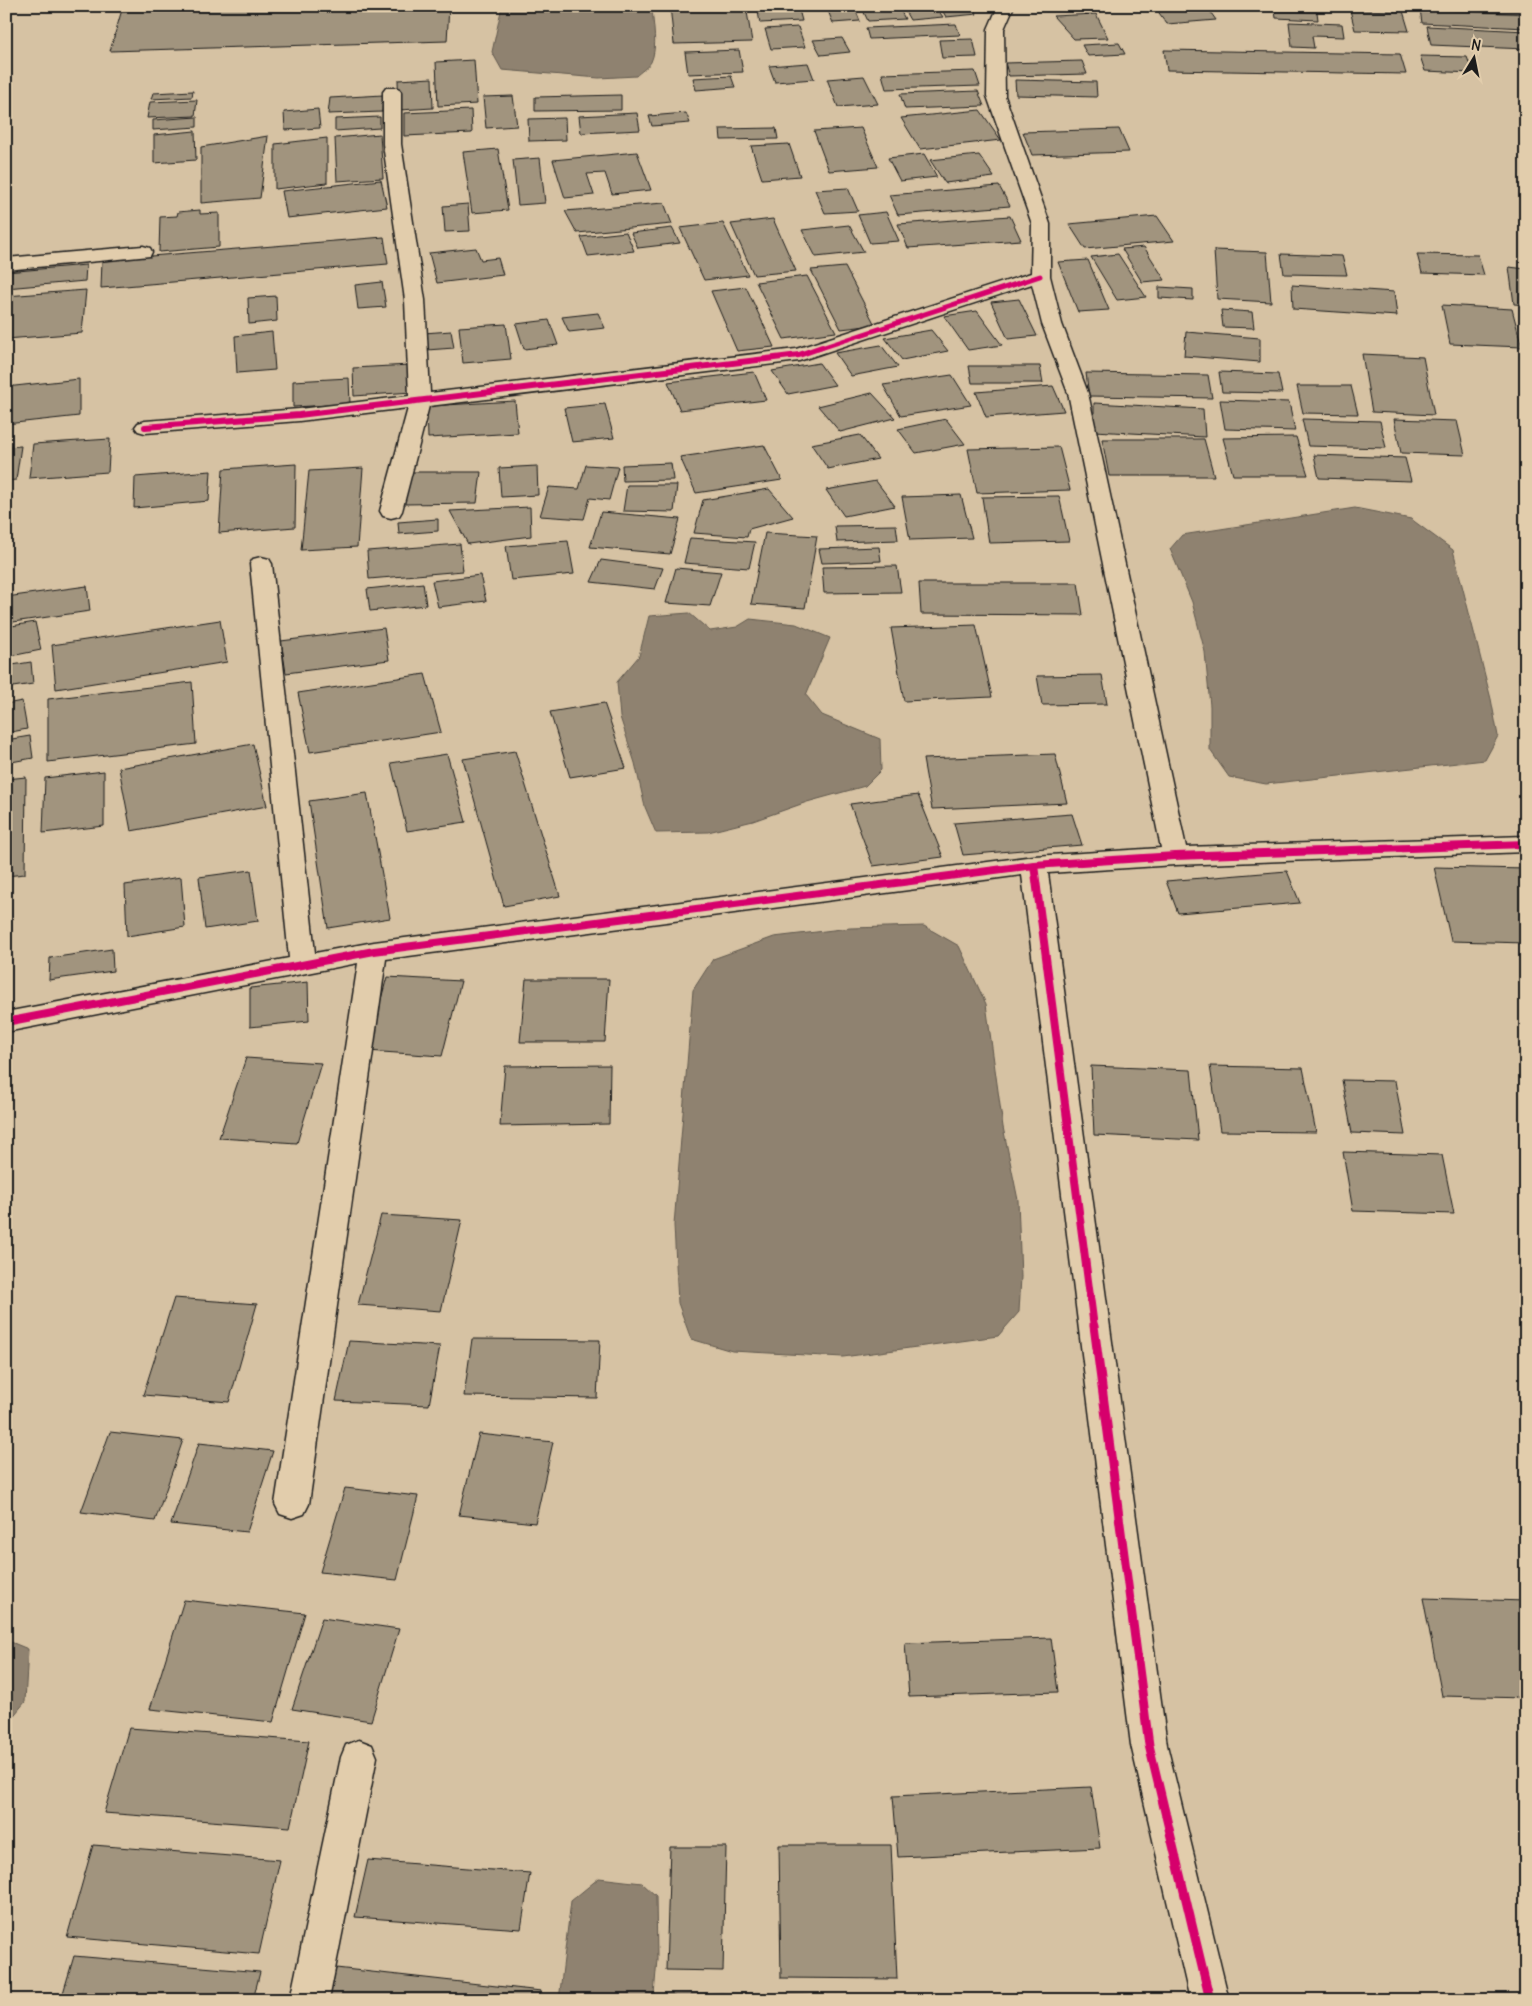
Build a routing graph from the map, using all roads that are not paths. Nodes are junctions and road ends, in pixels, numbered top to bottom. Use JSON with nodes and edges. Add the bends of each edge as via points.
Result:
{"nodes":[{"id":1,"x":1006,"y":6,"type":"edge"},
{"id":2,"x":392,"y":92,"type":"dead end"},
{"id":3,"x":143,"y":252,"type":"dead end"},
{"id":4,"x":6,"y":264,"type":"edge"},
{"id":5,"x":1040,"y":276,"type":"junction"},
{"id":6,"x":420,"y":401,"type":"junction"},
{"id":7,"x":145,"y":427,"type":"dead end"},
{"id":8,"x":391,"y":511,"type":"dead end"},
{"id":9,"x":261,"y":564,"type":"dead end"},
{"id":10,"x":1526,"y":844,"type":"edge"},
{"id":11,"x":1175,"y":856,"type":"junction"},
{"id":12,"x":1034,"y":865,"type":"junction"},
{"id":13,"x":374,"y":951,"type":"junction"},
{"id":14,"x":303,"y":965,"type":"junction"},
{"id":15,"x":6,"y":1022,"type":"edge"},
{"id":16,"x":292,"y":1504,"type":"dead end"},
{"id":17,"x":358,"y":1757,"type":"dead end"},
{"id":18,"x":309,"y":2000,"type":"edge"},
{"id":19,"x":1210,"y":2000,"type":"edge"}],
"edges":[{"from":1,"to":5,"type":"street","via":[[996,29],[996,96],[1041,224]]},
{"from":2,"to":6,"type":"street","via":[[392,144],[415,300]]},
{"from":3,"to":4,"type":"street"},
{"from":5,"to":6,"type":"street","via":[[961,298],[799,355]]},
{"from":5,"to":11,"type":"street","via":[[1052,324],[1078,393]]},
{"from":6,"to":7,"type":"street","via":[[299,415]]},
{"from":6,"to":8,"type":"street"},
{"from":9,"to":14,"type":"street"},
{"from":10,"to":11,"type":"street"},
{"from":11,"to":12,"type":"street"},
{"from":12,"to":13,"type":"street"},
{"from":12,"to":19,"type":"street","via":[[1149,1745]]},
{"from":13,"to":14,"type":"street"},
{"from":13,"to":16,"type":"street"},
{"from":14,"to":15,"type":"street"},
{"from":17,"to":18,"type":"street"}]}
